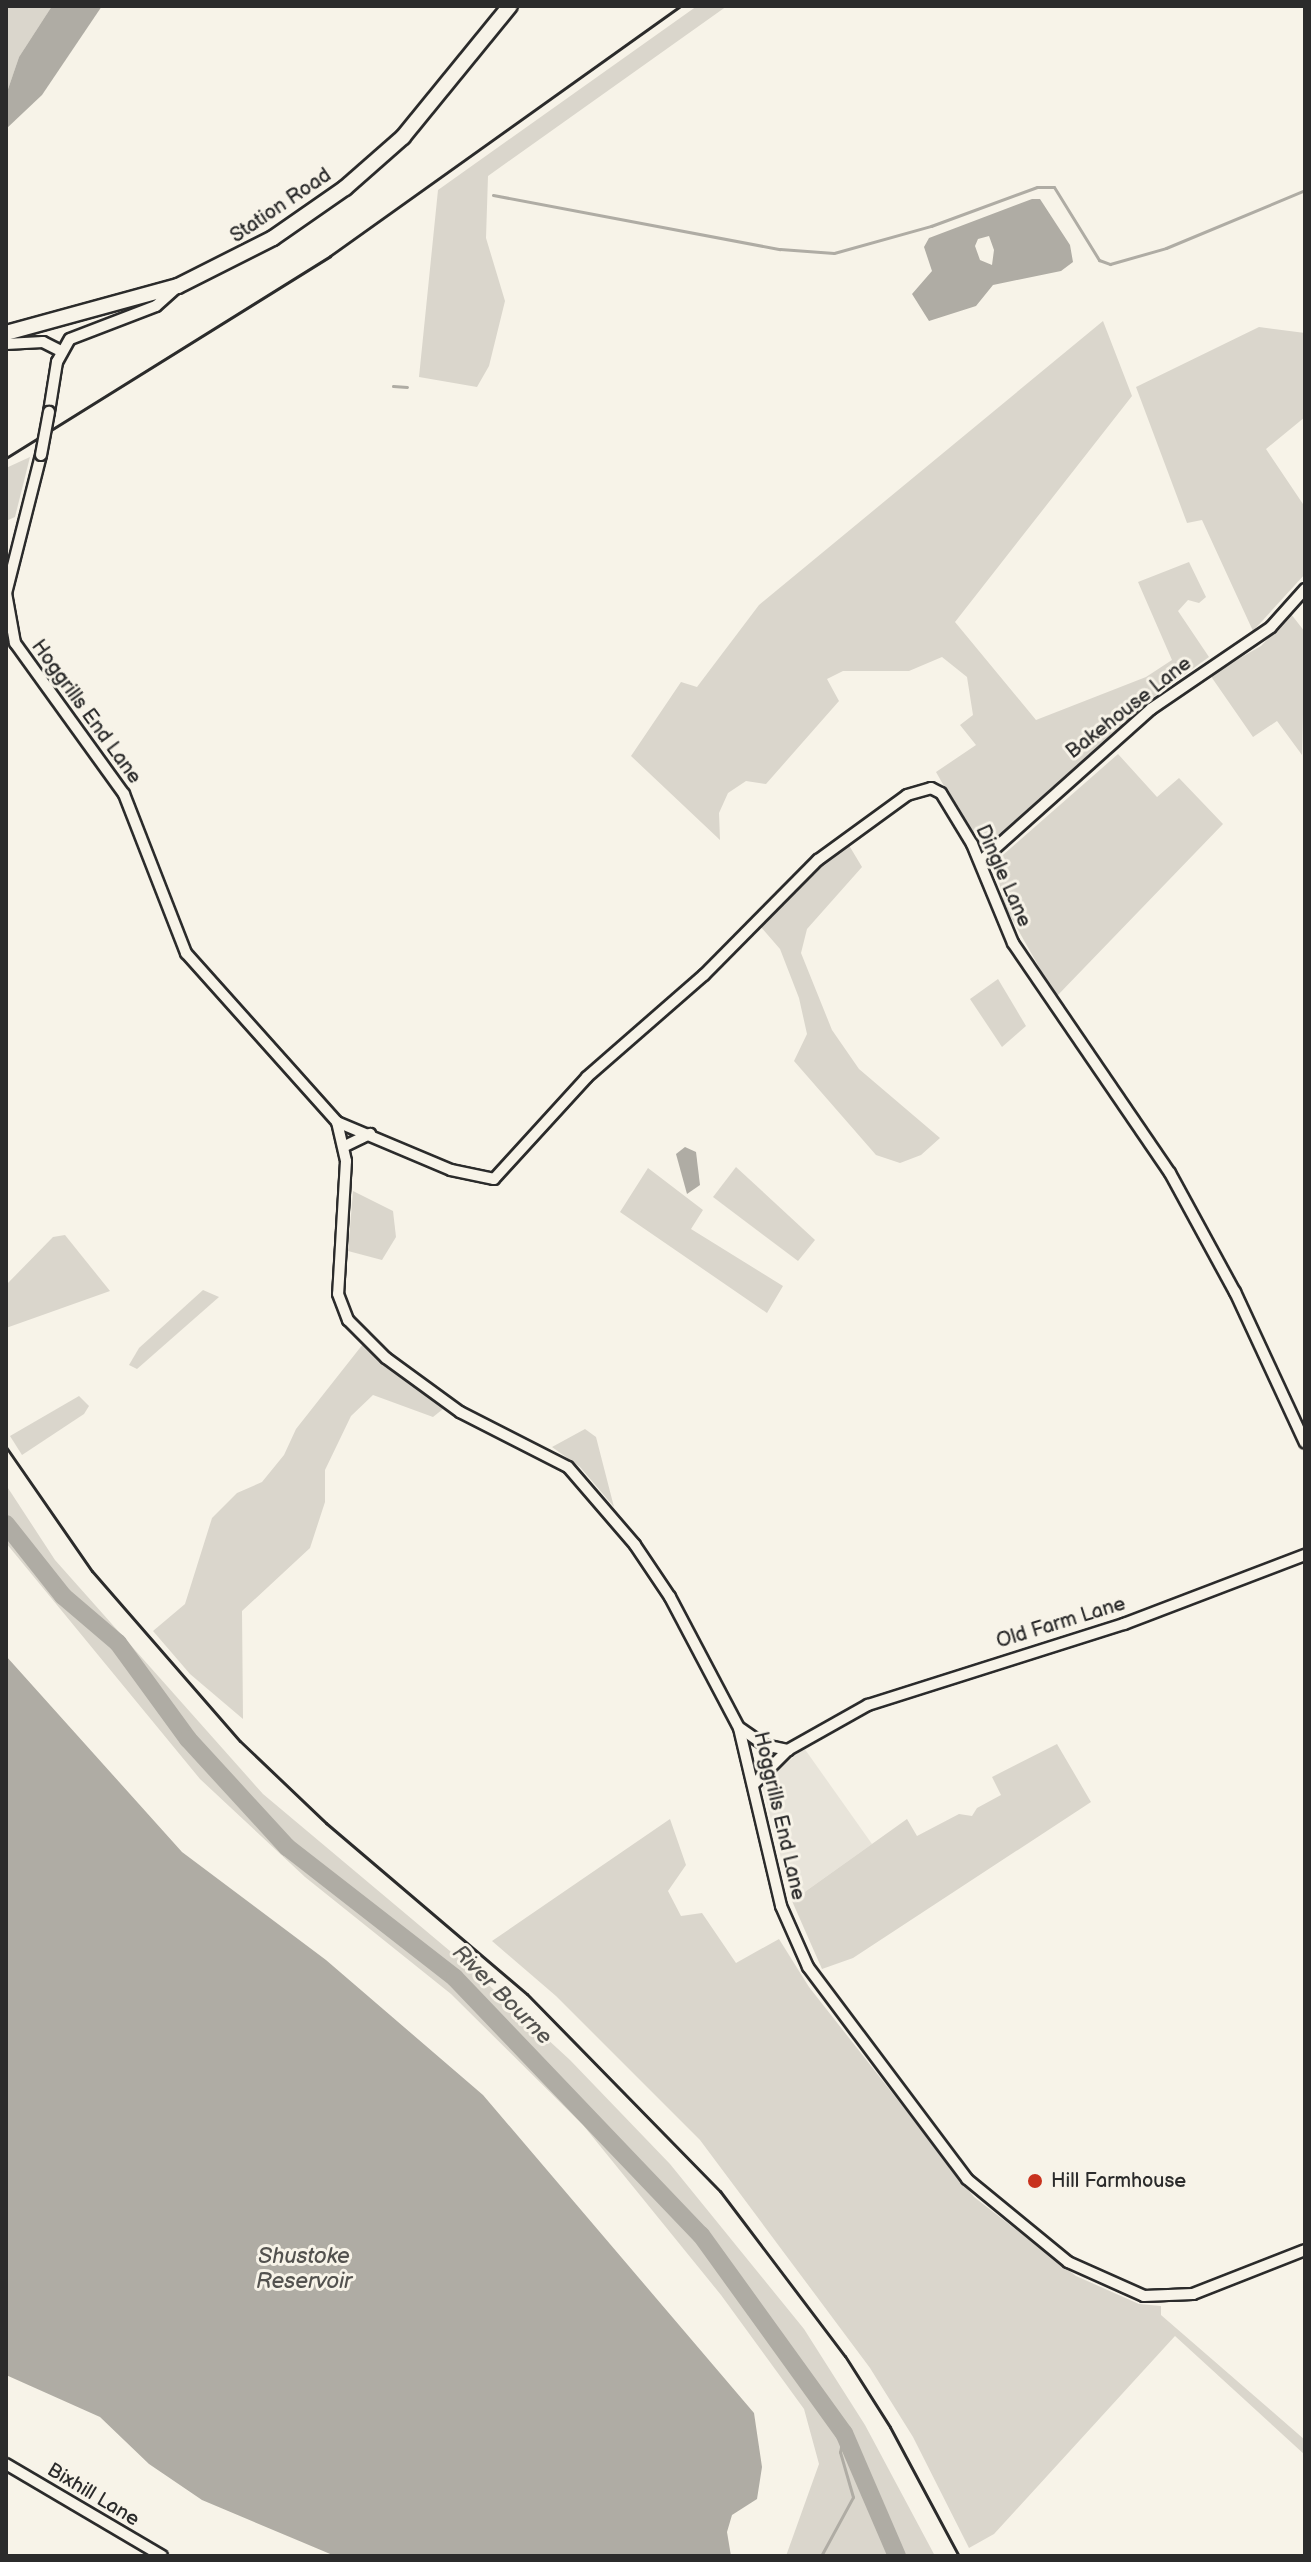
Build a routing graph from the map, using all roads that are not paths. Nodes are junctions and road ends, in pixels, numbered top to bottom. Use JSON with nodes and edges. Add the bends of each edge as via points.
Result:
{"nodes":[{"id":1,"x":510,"y":6,"type":"edge"},
{"id":2,"x":178,"y":286,"type":"junction"},
{"id":3,"x":6,"y":333,"type":"edge"},
{"id":4,"x":6,"y":344,"type":"edge"},
{"id":5,"x":61,"y":351,"type":"junction"},
{"id":6,"x":1305,"y":589,"type":"edge"},
{"id":7,"x":981,"y":861,"type":"junction"},
{"id":8,"x":337,"y":1122,"type":"junction"},
{"id":9,"x":370,"y":1134,"type":"junction"},
{"id":10,"x":345,"y":1146,"type":"junction"},
{"id":11,"x":1305,"y":1443,"type":"edge"},
{"id":12,"x":1305,"y":1555,"type":"edge"},
{"id":13,"x":739,"y":1728,"type":"junction"},
{"id":14,"x":788,"y":1750,"type":"junction"},
{"id":15,"x":754,"y":1784,"type":"junction"},
{"id":16,"x":1305,"y":2250,"type":"edge"},
{"id":17,"x":6,"y":2464,"type":"edge"},
{"id":18,"x":162,"y":2556,"type":"edge"}],
"edges":[{"from":1,"to":2,"type":"street","name":"Station Road","via":[[420,119],[345,188],[239,259]]},
{"from":2,"to":3,"type":"street","name":"Station Road"},
{"from":2,"to":5,"type":"street","via":[[156,306],[80,332]]},
{"from":4,"to":5,"type":"street","via":[[43,342]]},
{"from":5,"to":8,"type":"street","name":"Hoggrills End Lane","bridge":true,"via":[[6,593],[19,654],[124,794],[186,953]]},
{"from":6,"to":7,"type":"street","name":"Bakehouse Lane","via":[[1271,627],[1151,709]]},
{"from":7,"to":9,"type":"street","name":"Dingle Lane","via":[[941,793],[923,786],[818,860],[704,975],[576,1088],[498,1176],[466,1176]]},
{"from":7,"to":11,"type":"street","name":"Dingle Lane","via":[[1013,943],[1170,1173],[1235,1292]]},
{"from":8,"to":9,"type":"street","name":"Dingle Lane"},
{"from":8,"to":10,"type":"street"},
{"from":9,"to":10,"type":"street"},
{"from":10,"to":13,"type":"street","name":"Hoggrills End Lane","via":[[338,1294],[348,1320],[386,1358],[460,1412],[558,1460],[580,1477],[660,1581]]},
{"from":12,"to":14,"type":"street","name":"Old Farm Lane","via":[[1124,1624],[868,1705]]},
{"from":13,"to":14,"type":"street","via":[[764,1745]]},
{"from":13,"to":15,"type":"street","name":"Hoggrills End Lane"},
{"from":14,"to":15,"type":"street","name":"Old Farm Lane"},
{"from":15,"to":16,"type":"street","name":"Hoggrills End Lane","via":[[781,1906],[808,1967],[855,2037],[978,2189],[1068,2262],[1144,2296],[1193,2294]]},
{"from":17,"to":18,"type":"street","name":"Bixhill Lane"}]}
